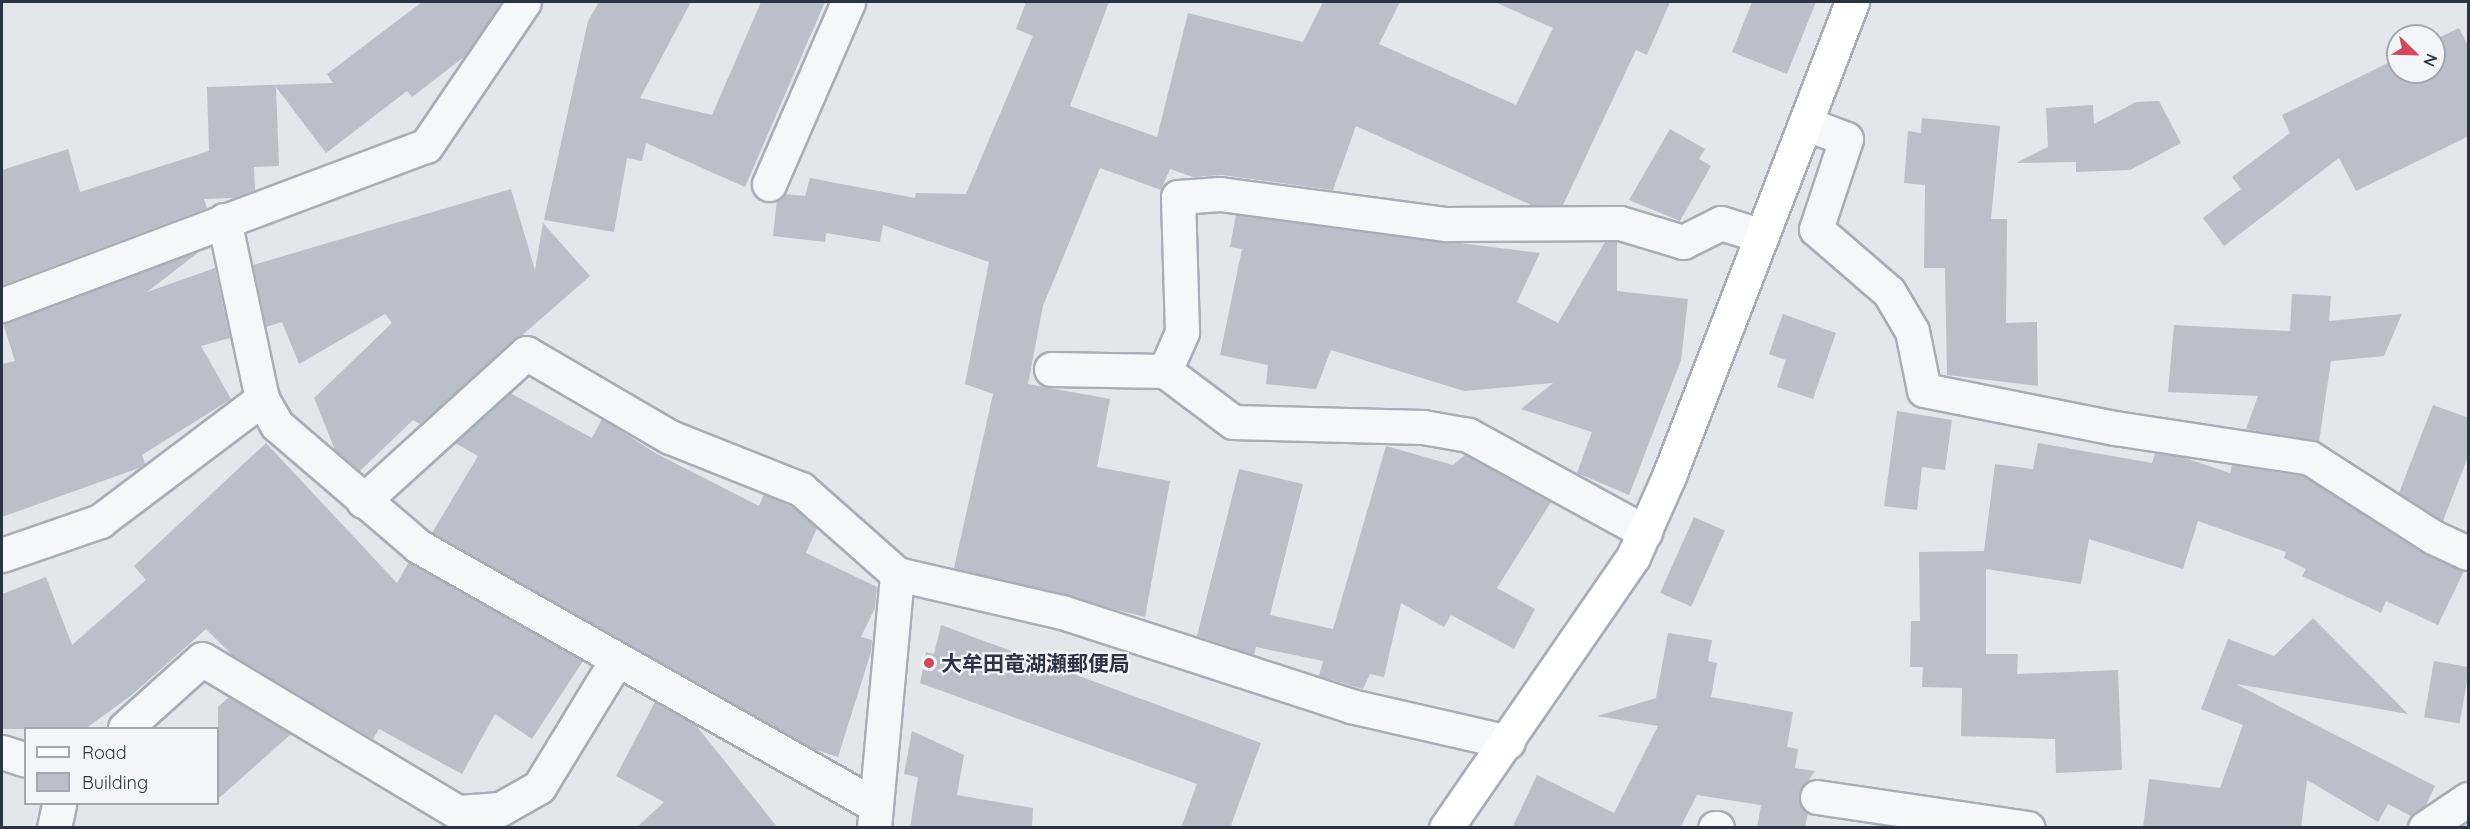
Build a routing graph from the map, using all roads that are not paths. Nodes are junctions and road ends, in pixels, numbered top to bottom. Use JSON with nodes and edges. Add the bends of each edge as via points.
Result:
{"nodes":[{"id":1,"x":524,"y":2,"type":"edge"},
{"id":2,"x":848,"y":2,"type":"edge"},
{"id":3,"x":1852,"y":2,"type":"edge"},
{"id":4,"x":1805,"y":123,"type":"junction"},
{"id":5,"x":769,"y":184,"type":"dead end"},
{"id":6,"x":224,"y":220,"type":"junction"},
{"id":7,"x":1762,"y":236,"type":"junction"},
{"id":8,"x":2,"y":305,"type":"edge"},
{"id":9,"x":1052,"y":369,"type":"dead end"},
{"id":10,"x":1165,"y":371,"type":"junction"},
{"id":11,"x":262,"y":399,"type":"junction"},
{"id":12,"x":363,"y":501,"type":"junction"},
{"id":13,"x":1645,"y":532,"type":"junction"},
{"id":14,"x":2469,"y":553,"type":"edge"},
{"id":15,"x":2,"y":555,"type":"edge"},
{"id":16,"x":897,"y":574,"type":"junction"},
{"id":17,"x":617,"y":659,"type":"junction"},
{"id":18,"x":127,"y":727,"type":"edge"},
{"id":19,"x":1508,"y":742,"type":"junction"},
{"id":20,"x":2,"y":752,"type":"edge"},
{"id":21,"x":24,"y":759,"type":"edge"},
{"id":22,"x":1816,"y":797,"type":"dead end"},
{"id":23,"x":2469,"y":799,"type":"edge"},
{"id":24,"x":59,"y":805,"type":"edge"},
{"id":25,"x":874,"y":816,"type":"edge"},
{"id":26,"x":54,"y":828,"type":"edge"},
{"id":27,"x":1446,"y":828,"type":"edge"},
{"id":28,"x":2028,"y":828,"type":"edge"},
{"id":29,"x":2426,"y":828,"type":"edge"}],
"edges":[{"from":1,"to":6,"type":"street","via":[[426,146]]},
{"from":2,"to":5,"type":"street"},
{"from":3,"to":4,"type":"street"},
{"from":4,"to":7,"type":"street"},
{"from":4,"to":14,"type":"street","via":[[1846,139],[1816,229],[1889,292],[1912,331],[1924,390],[2115,428],[2310,458],[2433,537]]},
{"from":6,"to":8,"type":"street"},
{"from":6,"to":11,"type":"street"},
{"from":7,"to":10,"type":"street","via":[[1721,223],[1683,242],[1620,223],[1446,224],[1220,194],[1178,197],[1182,332]]},
{"from":7,"to":13,"type":"street"},
{"from":9,"to":10,"type":"street"},
{"from":10,"to":13,"type":"street","via":[[1233,422],[1423,427],[1468,435]]},
{"from":11,"to":12,"type":"street","via":[[277,425]]},
{"from":11,"to":15,"type":"street","via":[[100,521]]},
{"from":12,"to":16,"type":"street","via":[[526,353],[670,436],[801,489]]},
{"from":12,"to":17,"type":"street","via":[[418,546]]},
{"from":13,"to":19,"type":"street","via":[[1633,557]]},
{"from":16,"to":19,"type":"street","via":[[1062,612],[1351,706]]},
{"from":16,"to":25,"type":"street"},
{"from":17,"to":18,"type":"street","via":[[538,787],[500,809],[458,812],[202,659]]},
{"from":17,"to":25,"type":"street"},
{"from":19,"to":27,"type":"street"},
{"from":20,"to":21,"type":"street"},
{"from":22,"to":28,"type":"street"},
{"from":23,"to":29,"type":"street"},
{"from":24,"to":26,"type":"street"}]}
